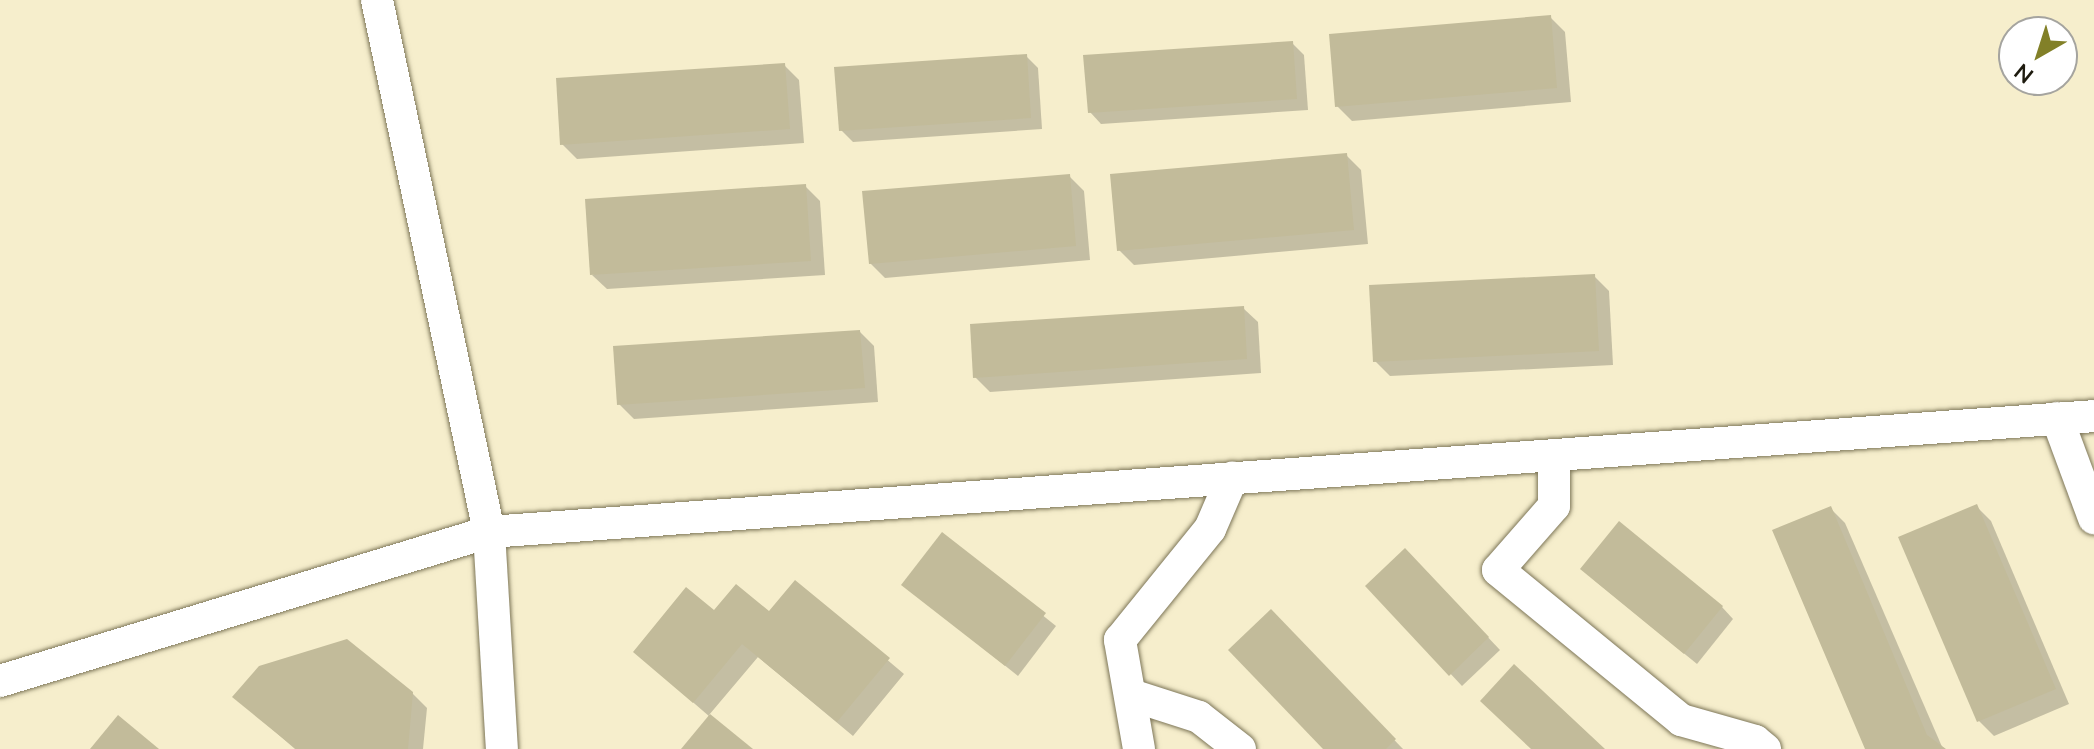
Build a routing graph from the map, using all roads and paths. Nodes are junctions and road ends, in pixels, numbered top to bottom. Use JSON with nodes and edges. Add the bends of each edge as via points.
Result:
{"nodes":[{"id":1,"x":377,"y":0,"type":"edge"},
{"id":2,"x":2094,"y":416,"type":"edge"},
{"id":3,"x":2057,"y":418,"type":"junction"},
{"id":4,"x":1554,"y":455,"type":"junction"},
{"id":5,"x":1232,"y":478,"type":"junction"},
{"id":6,"x":2094,"y":518,"type":"edge"},
{"id":7,"x":489,"y":532,"type":"junction"},
{"id":8,"x":0,"y":681,"type":"edge"},
{"id":9,"x":1131,"y":695,"type":"junction"},
{"id":10,"x":502,"y":749,"type":"edge"},
{"id":11,"x":1139,"y":749,"type":"edge"},
{"id":12,"x":1240,"y":749,"type":"edge"},
{"id":13,"x":1765,"y":749,"type":"edge"}],
"edges":[{"from":1,"to":7,"type":"street"},
{"from":2,"to":3,"type":"street"},
{"from":3,"to":4,"type":"street"},
{"from":3,"to":6,"type":"street"},
{"from":4,"to":5,"type":"street"},
{"from":4,"to":13,"type":"street","via":[[1554,506],[1498,570],[1681,720],[1755,741]]},
{"from":5,"to":7,"type":"street"},
{"from":5,"to":9,"type":"street","via":[[1210,529],[1120,640]]},
{"from":7,"to":8,"type":"street"},
{"from":7,"to":10,"type":"street"},
{"from":9,"to":11,"type":"street"},
{"from":9,"to":12,"type":"street","via":[[1199,717]]}]}
